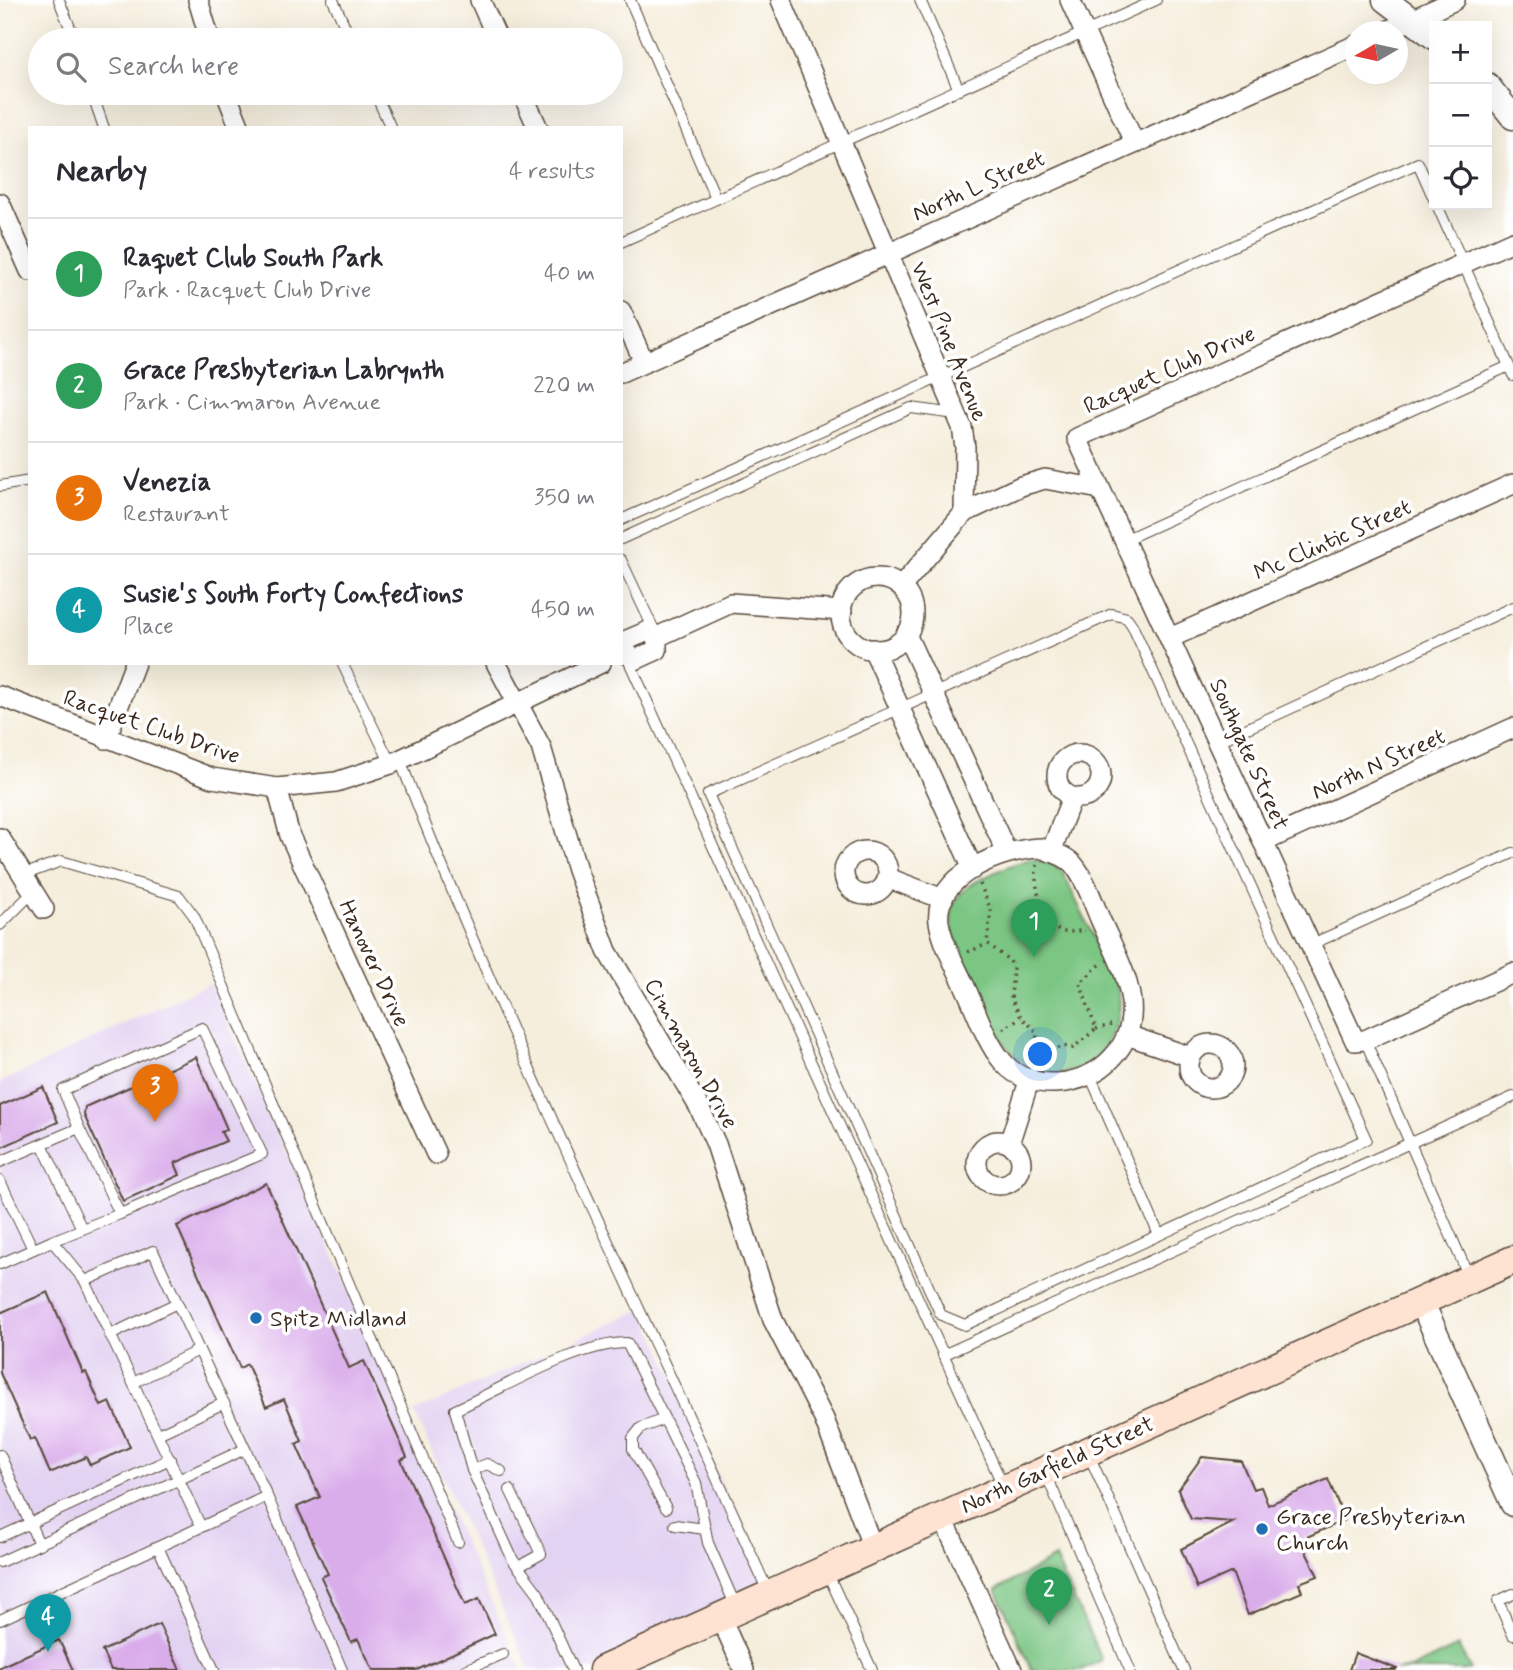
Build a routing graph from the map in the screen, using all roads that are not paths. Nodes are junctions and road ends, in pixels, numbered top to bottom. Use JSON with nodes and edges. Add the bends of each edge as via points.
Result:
{"nodes":[{"id":1,"x":59,"y":0,"type":"edge"},
{"id":2,"x":198,"y":0,"type":"edge"},
{"id":3,"x":333,"y":0,"type":"edge"},
{"id":4,"x":480,"y":0,"type":"edge"},
{"id":5,"x":630,"y":0,"type":"edge"},
{"id":6,"x":781,"y":0,"type":"edge"},
{"id":7,"x":920,"y":0,"type":"edge"},
{"id":8,"x":1070,"y":0,"type":"edge"},
{"id":9,"x":1156,"y":0,"type":"edge"},
{"id":10,"x":1385,"y":0,"type":"edge"},
{"id":11,"x":1455,"y":0,"type":"edge"},
{"id":12,"x":1412,"y":20,"type":"junction"},
{"id":13,"x":1408,"y":22,"type":"edge"},
{"id":14,"x":70,"y":28,"type":"edge"},
{"id":15,"x":206,"y":28,"type":"edge"},
{"id":16,"x":346,"y":28,"type":"edge"},
{"id":17,"x":493,"y":28,"type":"edge"},
{"id":18,"x":1085,"y":33,"type":"junction"},
{"id":19,"x":1429,"y":33,"type":"edge"},
{"id":20,"x":1345,"y":49,"type":"edge"},
{"id":21,"x":959,"y":90,"type":"junction"},
{"id":22,"x":1492,"y":91,"type":"edge"},
{"id":23,"x":96,"y":105,"type":"edge"},
{"id":24,"x":231,"y":105,"type":"edge"},
{"id":25,"x":380,"y":105,"type":"edge"},
{"id":26,"x":527,"y":105,"type":"edge"},
{"id":27,"x":1513,"y":117,"type":"edge"},
{"id":28,"x":103,"y":126,"type":"edge"},
{"id":29,"x":239,"y":126,"type":"edge"},
{"id":30,"x":390,"y":126,"type":"edge"},
{"id":31,"x":537,"y":126,"type":"edge"},
{"id":32,"x":1134,"y":142,"type":"junction"},
{"id":33,"x":840,"y":143,"type":"junction"},
{"id":34,"x":1429,"y":188,"type":"edge"},
{"id":35,"x":716,"y":199,"type":"junction"},
{"id":36,"x":0,"y":204,"type":"edge"},
{"id":37,"x":1439,"y":210,"type":"edge"},
{"id":38,"x":623,"y":241,"type":"edge"},
{"id":39,"x":1513,"y":241,"type":"edge"},
{"id":40,"x":887,"y":253,"type":"junction"},
{"id":41,"x":1462,"y":264,"type":"junction"},
{"id":42,"x":28,"y":267,"type":"edge"},
{"id":43,"x":623,"y":315,"type":"edge"},
{"id":44,"x":645,"y":362,"type":"junction"},
{"id":45,"x":1511,"y":371,"type":"edge"},
{"id":46,"x":623,"y":372,"type":"edge"},
{"id":47,"x":942,"y":375,"type":"junction"},
{"id":48,"x":957,"y":414,"type":"junction"},
{"id":49,"x":28,"y":481,"type":"edge"},
{"id":50,"x":1513,"y":484,"type":"edge"},
{"id":51,"x":0,"y":486,"type":"edge"},
{"id":52,"x":1100,"y":489,"type":"junction"},
{"id":53,"x":964,"y":513,"type":"junction"},
{"id":54,"x":623,"y":519,"type":"edge"},
{"id":55,"x":623,"y":538,"type":"edge"},
{"id":56,"x":1124,"y":540,"type":"junction"},
{"id":57,"x":623,"y":564,"type":"edge"},
{"id":58,"x":901,"y":587,"type":"junction"},
{"id":59,"x":1513,"y":607,"type":"edge"},
{"id":60,"x":842,"y":611,"type":"junction"},
{"id":61,"x":906,"y":634,"type":"junction"},
{"id":62,"x":657,"y":638,"type":"junction"},
{"id":63,"x":1170,"y":638,"type":"junction"},
{"id":64,"x":873,"y":649,"type":"junction"},
{"id":65,"x":623,"y":650,"type":"edge"},
{"id":66,"x":134,"y":665,"type":"edge"},
{"id":67,"x":343,"y":665,"type":"edge"},
{"id":68,"x":497,"y":665,"type":"edge"},
{"id":69,"x":597,"y":665,"type":"edge"},
{"id":70,"x":933,"y":693,"type":"junction"},
{"id":71,"x":0,"y":696,"type":"edge"},
{"id":72,"x":518,"y":701,"type":"junction"},
{"id":73,"x":900,"y":709,"type":"junction"},
{"id":74,"x":1513,"y":728,"type":"edge"},
{"id":75,"x":106,"y":739,"type":"junction"},
{"id":76,"x":1217,"y":742,"type":"junction"},
{"id":77,"x":395,"y":762,"type":"junction"},
{"id":78,"x":277,"y":788,"type":"junction"},
{"id":79,"x":1072,"y":797,"type":"dead end"},
{"id":80,"x":0,"y":838,"type":"edge"},
{"id":81,"x":1263,"y":842,"type":"junction"},
{"id":82,"x":1007,"y":853,"type":"junction"},
{"id":83,"x":1513,"y":853,"type":"edge"},
{"id":84,"x":1045,"y":860,"type":"junction"},
{"id":85,"x":23,"y":875,"type":"junction"},
{"id":86,"x":888,"y":878,"type":"dead end"},
{"id":87,"x":979,"y":880,"type":"junction"},
{"id":88,"x":943,"y":899,"type":"junction"},
{"id":89,"x":39,"y":900,"type":"joint"},
{"id":90,"x":0,"y":925,"type":"edge"},
{"id":91,"x":1310,"y":945,"type":"junction"},
{"id":92,"x":1513,"y":974,"type":"edge"},
{"id":93,"x":1117,"y":1032,"type":"junction"},
{"id":94,"x":1360,"y":1040,"type":"junction"},
{"id":95,"x":1191,"y":1058,"type":"dead end"},
{"id":96,"x":1032,"y":1068,"type":"junction"},
{"id":97,"x":1090,"y":1075,"type":"junction"},
{"id":98,"x":1513,"y":1097,"type":"edge"},
{"id":99,"x":79,"y":1128,"type":"junction"},
{"id":100,"x":1410,"y":1143,"type":"junction"},
{"id":101,"x":42,"y":1144,"type":"junction"},
{"id":102,"x":1009,"y":1144,"type":"dead end"},
{"id":103,"x":436,"y":1154,"type":"dead end"},
{"id":104,"x":0,"y":1162,"type":"edge"},
{"id":105,"x":0,"y":1181,"type":"edge"},
{"id":106,"x":120,"y":1214,"type":"junction"},
{"id":107,"x":82,"y":1229,"type":"junction"},
{"id":108,"x":1159,"y":1235,"type":"junction"},
{"id":109,"x":52,"y":1241,"type":"junction"},
{"id":110,"x":33,"y":1249,"type":"junction"},
{"id":111,"x":1513,"y":1260,"type":"edge"},
{"id":112,"x":0,"y":1264,"type":"edge"},
{"id":113,"x":1470,"y":1279,"type":"junction"},
{"id":114,"x":85,"y":1281,"type":"junction"},
{"id":115,"x":1421,"y":1301,"type":"junction"},
{"id":116,"x":177,"y":1303,"type":"junction"},
{"id":117,"x":110,"y":1335,"type":"junction"},
{"id":118,"x":199,"y":1350,"type":"junction"},
{"id":119,"x":943,"y":1355,"type":"junction"},
{"id":120,"x":132,"y":1384,"type":"junction"},
{"id":121,"x":224,"y":1403,"type":"junction"},
{"id":122,"x":664,"y":1419,"type":"junction"},
{"id":123,"x":158,"y":1434,"type":"junction"},
{"id":124,"x":245,"y":1449,"type":"junction"},
{"id":125,"x":1087,"y":1451,"type":"junction"},
{"id":126,"x":0,"y":1455,"type":"edge"},
{"id":127,"x":170,"y":1460,"type":"junction"},
{"id":128,"x":472,"y":1470,"type":"junction"},
{"id":129,"x":501,"y":1471,"type":"dead end"},
{"id":130,"x":1044,"y":1471,"type":"junction"},
{"id":131,"x":180,"y":1481,"type":"junction"},
{"id":132,"x":1004,"y":1488,"type":"junction"},
{"id":133,"x":510,"y":1490,"type":"dead end"},
{"id":134,"x":267,"y":1496,"type":"junction"},
{"id":135,"x":1513,"y":1504,"type":"edge"},
{"id":136,"x":666,"y":1508,"type":"dead end"},
{"id":137,"x":942,"y":1516,"type":"junction"},
{"id":138,"x":30,"y":1523,"type":"junction"},
{"id":139,"x":675,"y":1525,"type":"dead end"},
{"id":140,"x":201,"y":1527,"type":"junction"},
{"id":141,"x":705,"y":1529,"type":"junction"},
{"id":142,"x":0,"y":1537,"type":"edge"},
{"id":143,"x":458,"y":1542,"type":"dead end"},
{"id":144,"x":39,"y":1544,"type":"junction"},
{"id":145,"x":158,"y":1547,"type":"junction"},
{"id":146,"x":873,"y":1548,"type":"junction"},
{"id":147,"x":0,"y":1562,"type":"edge"},
{"id":148,"x":518,"y":1567,"type":"junction"},
{"id":149,"x":826,"y":1570,"type":"junction"},
{"id":150,"x":1513,"y":1594,"type":"edge"},
{"id":151,"x":769,"y":1595,"type":"junction"},
{"id":152,"x":729,"y":1613,"type":"junction"},
{"id":153,"x":0,"y":1620,"type":"edge"},
{"id":154,"x":1513,"y":1634,"type":"edge"},
{"id":155,"x":503,"y":1654,"type":"dead end"},
{"id":156,"x":606,"y":1669,"type":"edge"},
{"id":157,"x":214,"y":1670,"type":"edge"},
{"id":158,"x":342,"y":1670,"type":"edge"},
{"id":159,"x":465,"y":1670,"type":"edge"},
{"id":160,"x":573,"y":1670,"type":"edge"},
{"id":161,"x":744,"y":1670,"type":"edge"},
{"id":162,"x":872,"y":1670,"type":"edge"},
{"id":163,"x":1012,"y":1670,"type":"edge"},
{"id":164,"x":1130,"y":1670,"type":"edge"},
{"id":165,"x":1184,"y":1670,"type":"edge"}],
"edges":[{"from":1,"to":14,"type":"lane"},
{"from":2,"to":15,"type":"street"},
{"from":3,"to":16,"type":"lane"},
{"from":4,"to":17,"type":"street"},
{"from":5,"to":35,"type":"lane"},
{"from":6,"to":33,"type":"street","name":"West Pine Avenue"},
{"from":7,"to":21,"type":"lane"},
{"from":8,"to":18,"type":"street"},
{"from":9,"to":18,"type":"lane"},
{"from":10,"to":12,"type":"street"},
{"from":11,"to":12,"type":"street"},
{"from":12,"to":13,"type":"street"},
{"from":12,"to":19,"type":"street"},
{"from":18,"to":21,"type":"lane"},
{"from":18,"to":32,"type":"street"},
{"from":20,"to":32,"type":"street","name":"North L Street"},
{"from":21,"to":33,"type":"lane"},
{"from":22,"to":27,"type":"street"},
{"from":23,"to":28,"type":"lane"},
{"from":24,"to":29,"type":"street"},
{"from":25,"to":30,"type":"lane"},
{"from":26,"to":31,"type":"street"},
{"from":32,"to":40,"type":"street","name":"North L Street"},
{"from":33,"to":35,"type":"lane"},
{"from":33,"to":40,"type":"street","name":"West Pine Avenue"},
{"from":34,"to":47,"type":"lane","via":[[1418,163]]},
{"from":35,"to":38,"type":"lane"},
{"from":36,"to":42,"type":"street"},
{"from":37,"to":41,"type":"lane"},
{"from":39,"to":41,"type":"street","name":"Racquet Club Drive"},
{"from":40,"to":44,"type":"street","name":"North L Street"},
{"from":40,"to":47,"type":"street","name":"West Pine Avenue"},
{"from":41,"to":45,"type":"lane"},
{"from":41,"to":52,"type":"street","name":"Racquet Club Drive","via":[[1077,438]]},
{"from":43,"to":44,"type":"street"},
{"from":44,"to":46,"type":"street","name":"North L Street"},
{"from":45,"to":56,"type":"lane"},
{"from":47,"to":48,"type":"street","name":"West Pine Avenue"},
{"from":47,"to":54,"type":"lane"},
{"from":48,"to":53,"type":"street","name":"West Pine Avenue","via":[[965,447]]},
{"from":48,"to":55,"type":"lane","via":[[911,408]]},
{"from":49,"to":51,"type":"lane"},
{"from":50,"to":63,"type":"street","name":"Mc Clintic Street"},
{"from":52,"to":53,"type":"street","via":[[1045,479]]},
{"from":52,"to":56,"type":"street","name":"Southgate Street"},
{"from":53,"to":58,"type":"street"},
{"from":56,"to":63,"type":"street","name":"Southgate Street"},
{"from":57,"to":62,"type":"lane"},
{"from":58,"to":60,"type":"street","via":[[887,579],[868,579],[850,591]]},
{"from":58,"to":61,"type":"street","via":[[909,596],[913,615]]},
{"from":59,"to":76,"type":"lane"},
{"from":60,"to":62,"type":"street","via":[[731,603]]},
{"from":60,"to":64,"type":"street","via":[[842,622],[853,640]]},
{"from":61,"to":64,"type":"street","via":[[894,645]]},
{"from":61,"to":70,"type":"street"},
{"from":62,"to":65,"type":"street","via":[[648,631],[627,640]]},
{"from":63,"to":76,"type":"street","name":"Southgate Street"},
{"from":64,"to":73,"type":"street"},
{"from":65,"to":119,"type":"lane"},
{"from":66,"to":75,"type":"street"},
{"from":67,"to":77,"type":"lane"},
{"from":68,"to":72,"type":"street","name":"Cimmaron Drive"},
{"from":69,"to":72,"type":"street","name":"Racquet Club Drive"},
{"from":70,"to":73,"type":"lane"},
{"from":70,"to":82,"type":"street"},
{"from":70,"to":108,"type":"lane","via":[[1105,616],[1127,618],[1366,1139]]},
{"from":71,"to":75,"type":"street","name":"Racquet Club Drive"},
{"from":72,"to":77,"type":"street","name":"Racquet Club Drive"},
{"from":72,"to":146,"type":"street","name":"Cimmaron Drive","via":[[541,747],[577,870],[607,951],[710,1132],[769,1310],[824,1419]]},
{"from":73,"to":87,"type":"street"},
{"from":73,"to":108,"type":"lane","via":[[708,794],[941,1315],[965,1325]]},
{"from":74,"to":81,"type":"street","name":"North N Street"},
{"from":75,"to":78,"type":"street","name":"Racquet Club Drive","via":[[212,778]]},
{"from":76,"to":81,"type":"street","name":"Southgate Street"},
{"from":77,"to":78,"type":"street","name":"Racquet Club Drive","via":[[336,782]]},
{"from":77,"to":151,"type":"lane"},
{"from":78,"to":103,"type":"street","name":"Hanover Drive","via":[[290,836]]},
{"from":79,"to":84,"type":"street"},
{"from":80,"to":85,"type":"street"},
{"from":81,"to":91,"type":"street","name":"Southgate Street"},
{"from":82,"to":84,"type":"street","via":[[1024,849]]},
{"from":82,"to":87,"type":"street"},
{"from":83,"to":91,"type":"lane"},
{"from":84,"to":93,"type":"street","via":[[1065,857],[1079,874],[1126,978],[1133,1004],[1132,1023]]},
{"from":85,"to":89,"type":"street"},
{"from":85,"to":143,"type":"lane","via":[[61,861],[179,896],[194,916]]},
{"from":86,"to":88,"type":"street"},
{"from":87,"to":88,"type":"street","via":[[956,880]]},
{"from":88,"to":96,"type":"street","via":[[942,932],[989,1040],[1007,1066]]},
{"from":89,"to":90,"type":"lane"},
{"from":91,"to":94,"type":"street","name":"Southgate Street"},
{"from":92,"to":94,"type":"street"},
{"from":93,"to":95,"type":"street"},
{"from":93,"to":97,"type":"street","via":[[1114,1057]]},
{"from":94,"to":100,"type":"lane"},
{"from":96,"to":97,"type":"street","via":[[1043,1083]]},
{"from":96,"to":102,"type":"street"},
{"from":97,"to":108,"type":"lane"},
{"from":98,"to":100,"type":"lane"},
{"from":99,"to":101,"type":"lane"},
{"from":99,"to":106,"type":"lane"},
{"from":99,"to":106,"type":"lane","via":[[63,1090],[202,1028],[262,1154]]},
{"from":100,"to":113,"type":"lane"},
{"from":100,"to":119,"type":"lane"},
{"from":101,"to":104,"type":"lane"},
{"from":101,"to":107,"type":"lane"},
{"from":105,"to":110,"type":"lane"},
{"from":106,"to":107,"type":"lane"},
{"from":107,"to":109,"type":"lane"},
{"from":109,"to":110,"type":"lane"},
{"from":109,"to":114,"type":"lane"},
{"from":110,"to":112,"type":"lane"},
{"from":111,"to":113,"type":"main road","name":"North Garfield Street"},
{"from":113,"to":115,"type":"main road","name":"North Garfield Street"},
{"from":114,"to":116,"type":"lane","via":[[153,1251]]},
{"from":114,"to":117,"type":"lane"},
{"from":115,"to":125,"type":"main road","name":"North Garfield Street"},
{"from":115,"to":135,"type":"street"},
{"from":116,"to":117,"type":"lane"},
{"from":116,"to":118,"type":"lane"},
{"from":117,"to":120,"type":"lane"},
{"from":118,"to":120,"type":"lane"},
{"from":118,"to":121,"type":"lane"},
{"from":119,"to":132,"type":"lane"},
{"from":120,"to":123,"type":"lane"},
{"from":121,"to":123,"type":"lane"},
{"from":121,"to":124,"type":"lane"},
{"from":122,"to":128,"type":"lane","via":[[627,1343],[611,1343],[455,1410]]},
{"from":122,"to":136,"type":"lane","via":[[641,1429],[633,1438],[633,1449]]},
{"from":122,"to":141,"type":"lane","via":[[696,1483]]},
{"from":123,"to":127,"type":"lane"},
{"from":124,"to":131,"type":"lane"},
{"from":124,"to":134,"type":"lane"},
{"from":125,"to":130,"type":"main road","name":"North Garfield Street"},
{"from":125,"to":165,"type":"lane"},
{"from":126,"to":138,"type":"lane"},
{"from":127,"to":131,"type":"lane"},
{"from":127,"to":138,"type":"lane"},
{"from":128,"to":129,"type":"lane","via":[[487,1464]]},
{"from":128,"to":148,"type":"lane"},
{"from":130,"to":132,"type":"main road","name":"North Garfield Street"},
{"from":130,"to":164,"type":"lane"},
{"from":131,"to":140,"type":"lane"},
{"from":131,"to":144,"type":"lane"},
{"from":132,"to":137,"type":"main road","name":"North Garfield Street"},
{"from":133,"to":148,"type":"lane","via":[[541,1554]]},
{"from":134,"to":140,"type":"lane"},
{"from":134,"to":158,"type":"lane"},
{"from":137,"to":146,"type":"main road","name":"North Garfield Street"},
{"from":137,"to":163,"type":"street"},
{"from":138,"to":142,"type":"lane"},
{"from":138,"to":144,"type":"lane"},
{"from":139,"to":141,"type":"lane"},
{"from":140,"to":145,"type":"lane"},
{"from":141,"to":152,"type":"lane"},
{"from":144,"to":147,"type":"lane"},
{"from":145,"to":153,"type":"lane"},
{"from":145,"to":157,"type":"lane"},
{"from":146,"to":149,"type":"main road","name":"North Garfield Street"},
{"from":148,"to":160,"type":"lane","via":[[538,1593]]},
{"from":149,"to":151,"type":"main road","name":"North Garfield Street"},
{"from":149,"to":162,"type":"lane"},
{"from":150,"to":154,"type":"lane","via":[[1498,1601]]},
{"from":151,"to":152,"type":"main road","name":"North Garfield Street"},
{"from":152,"to":156,"type":"main road","name":"North Garfield Street"},
{"from":152,"to":161,"type":"street"},
{"from":155,"to":159,"type":"lane"}]}
